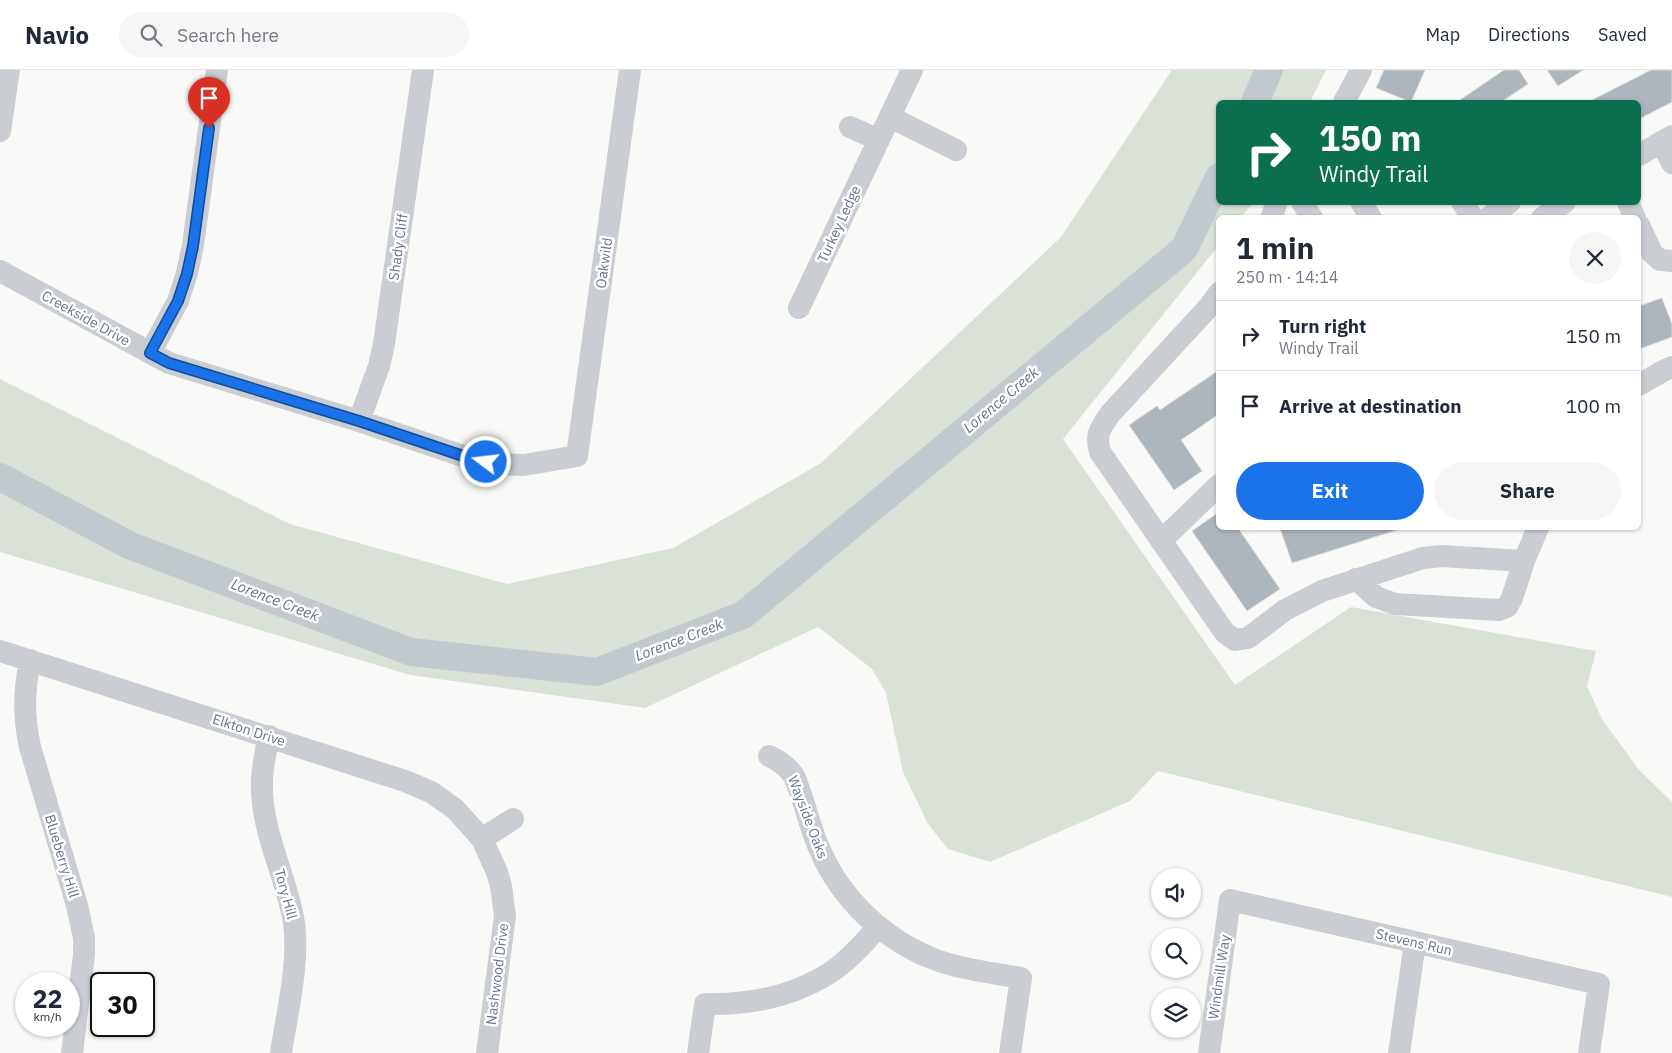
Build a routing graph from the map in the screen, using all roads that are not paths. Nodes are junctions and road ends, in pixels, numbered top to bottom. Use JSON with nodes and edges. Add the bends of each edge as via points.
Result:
{"nodes":[{"id":1,"x":9,"y":70,"type":"edge"},
{"id":2,"x":217,"y":70,"type":"edge"},
{"id":3,"x":423,"y":70,"type":"edge"},
{"id":4,"x":630,"y":70,"type":"edge"},
{"id":5,"x":912,"y":70,"type":"edge"},
{"id":6,"x":1360,"y":70,"type":"edge"},
{"id":7,"x":1345,"y":100,"type":"edge"},
{"id":8,"x":890,"y":117,"type":"junction"},
{"id":9,"x":850,"y":126,"type":"dead end"},
{"id":10,"x":0,"y":131,"type":"edge"},
{"id":11,"x":1667,"y":139,"type":"edge"},
{"id":12,"x":879,"y":140,"type":"junction"},
{"id":13,"x":956,"y":150,"type":"dead end"},
{"id":14,"x":1641,"y":155,"type":"edge"},
{"id":15,"x":1672,"y":163,"type":"edge"},
{"id":16,"x":1506,"y":205,"type":"edge"},
{"id":17,"x":1561,"y":205,"type":"edge"},
{"id":18,"x":1492,"y":215,"type":"edge"},
{"id":19,"x":1546,"y":215,"type":"edge"},
{"id":20,"x":1641,"y":229,"type":"edge"},
{"id":21,"x":1672,"y":261,"type":"edge"},
{"id":22,"x":0,"y":271,"type":"edge"},
{"id":23,"x":1216,"y":297,"type":"edge"},
{"id":24,"x":800,"y":308,"type":"dead end"},
{"id":25,"x":150,"y":353,"type":"junction"},
{"id":26,"x":1672,"y":367,"type":"edge"},
{"id":27,"x":1641,"y":385,"type":"edge"},
{"id":28,"x":359,"y":421,"type":"junction"},
{"id":29,"x":577,"y":456,"type":"joint"},
{"id":30,"x":1216,"y":488,"type":"edge"},
{"id":31,"x":1537,"y":530,"type":"edge"},
{"id":32,"x":1161,"y":541,"type":"junction"},
{"id":33,"x":1524,"y":561,"type":"junction"},
{"id":34,"x":1356,"y":579,"type":"junction"},
{"id":35,"x":0,"y":651,"type":"edge"},
{"id":36,"x":30,"y":660,"type":"junction"},
{"id":37,"x":268,"y":736,"type":"junction"},
{"id":38,"x":769,"y":756,"type":"dead end"},
{"id":39,"x":513,"y":818,"type":"dead end"},
{"id":40,"x":482,"y":839,"type":"junction"},
{"id":41,"x":1230,"y":900,"type":"joint"},
{"id":42,"x":878,"y":927,"type":"junction"},
{"id":43,"x":1414,"y":943,"type":"junction"},
{"id":44,"x":72,"y":1053,"type":"edge"},
{"id":45,"x":282,"y":1053,"type":"edge"},
{"id":46,"x":487,"y":1053,"type":"edge"},
{"id":47,"x":698,"y":1053,"type":"edge"},
{"id":48,"x":1010,"y":1053,"type":"edge"},
{"id":49,"x":1209,"y":1053,"type":"edge"},
{"id":50,"x":1399,"y":1053,"type":"edge"},
{"id":51,"x":1589,"y":1053,"type":"edge"}],
"edges":[{"from":1,"to":10,"type":"street"},
{"from":2,"to":25,"type":"street","via":[[187,274],[178,301]]},
{"from":3,"to":28,"type":"street","name":"Shady Cliff","via":[[384,344]]},
{"from":4,"to":29,"type":"street","name":"Oakwild"},
{"from":5,"to":8,"type":"street","name":"Turkey Ledge"},
{"from":6,"to":7,"type":"street"},
{"from":8,"to":12,"type":"street","name":"Turkey Ledge"},
{"from":8,"to":13,"type":"street"},
{"from":9,"to":12,"type":"street"},
{"from":11,"to":14,"type":"street"},
{"from":11,"to":15,"type":"street"},
{"from":12,"to":24,"type":"street","name":"Turkey Ledge"},
{"from":16,"to":18,"type":"street"},
{"from":17,"to":19,"type":"street"},
{"from":20,"to":21,"type":"street","via":[[1652,253],[1660,260]]},
{"from":22,"to":25,"type":"street","name":"Creekside Drive"},
{"from":23,"to":32,"type":"street","via":[[1110,414],[1097,440],[1100,452]]},
{"from":25,"to":28,"type":"street","name":"Creekside Drive","via":[[169,363]]},
{"from":26,"to":27,"type":"street"},
{"from":28,"to":29,"type":"street","name":"Creekside Drive","via":[[475,460],[497,464],[524,465]]},
{"from":30,"to":32,"type":"street"},
{"from":31,"to":33,"type":"street"},
{"from":32,"to":34,"type":"street","via":[[1225,633],[1235,640],[1248,638],[1285,610],[1322,591]]},
{"from":33,"to":34,"type":"street","via":[[1441,556],[1423,558]]},
{"from":33,"to":34,"type":"street","via":[[1512,598],[1499,610],[1395,604],[1376,596]]},
{"from":35,"to":36,"type":"street","name":"Elkton Drive"},
{"from":36,"to":37,"type":"street","name":"Elkton Drive"},
{"from":36,"to":44,"type":"street","name":"Blueberry Hill","via":[[25,722],[84,938]]},
{"from":37,"to":40,"type":"street","name":"Elkton Drive","via":[[431,792],[456,809]]},
{"from":37,"to":45,"type":"street","name":"Tory Hill","via":[[262,773],[264,809],[295,933]]},
{"from":38,"to":42,"type":"street","name":"Wayside Oaks","via":[[787,767],[794,776],[819,848],[839,884]]},
{"from":39,"to":40,"type":"street"},
{"from":40,"to":46,"type":"street","name":"Nashwood Drive","via":[[497,872],[505,916]]},
{"from":41,"to":43,"type":"street","name":"Stevens Run"},
{"from":41,"to":49,"type":"street","name":"Windmill Way"},
{"from":42,"to":47,"type":"street","via":[[834,970],[802,987],[764,1000],[705,1004]]},
{"from":42,"to":48,"type":"street","name":"Wayside Oaks","via":[[938,961],[1021,978]]},
{"from":43,"to":50,"type":"street"},
{"from":43,"to":51,"type":"street","name":"Stevens Run","via":[[1599,984]]}]}
